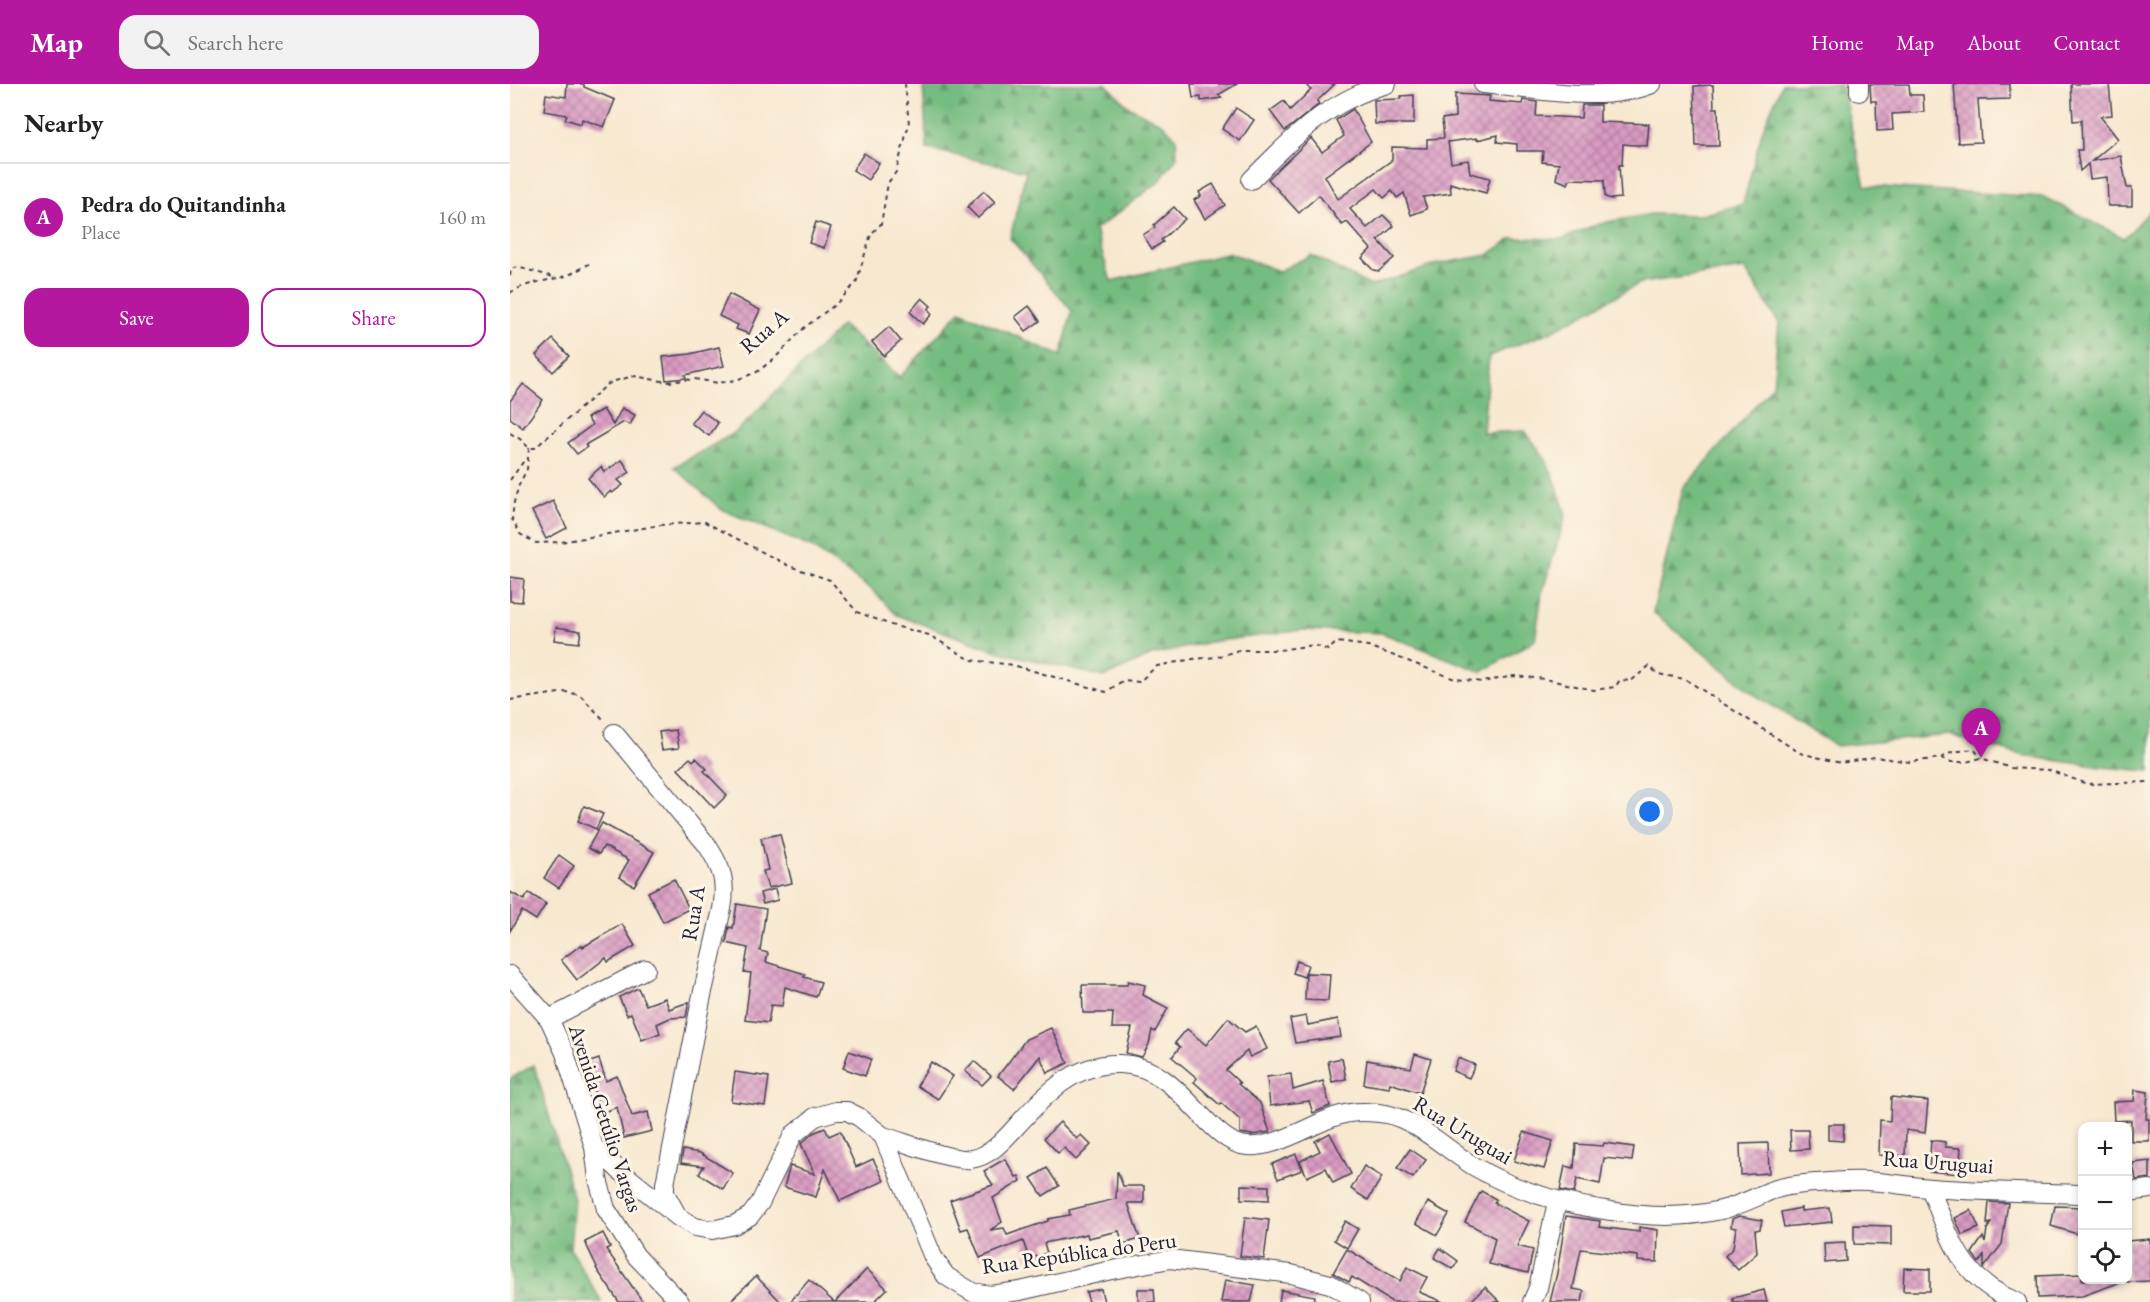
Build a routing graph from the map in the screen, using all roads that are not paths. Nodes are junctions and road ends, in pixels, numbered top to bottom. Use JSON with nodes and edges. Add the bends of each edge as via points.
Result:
{"nodes":[{"id":1,"x":1387,"y":84,"type":"edge"},
{"id":2,"x":1483,"y":84,"type":"edge"},
{"id":3,"x":1652,"y":84,"type":"edge"},
{"id":4,"x":1251,"y":180,"type":"dead end"},
{"id":5,"x":614,"y":732,"type":"road end"},
{"id":6,"x":646,"y":969,"type":"dead end"},
{"id":7,"x":510,"y":975,"type":"edge"},
{"id":8,"x":549,"y":1019,"type":"junction"},
{"id":9,"x":882,"y":1136,"type":"junction"},
{"id":10,"x":594,"y":1147,"type":"junction"},
{"id":11,"x":1930,"y":1188,"type":"junction"},
{"id":12,"x":2150,"y":1189,"type":"edge"},
{"id":13,"x":2132,"y":1191,"type":"edge"},
{"id":14,"x":2078,"y":1194,"type":"edge"},
{"id":15,"x":1557,"y":1202,"type":"junction"},
{"id":16,"x":678,"y":1217,"type":"junction"},
{"id":17,"x":680,"y":1302,"type":"edge"},
{"id":18,"x":1360,"y":1302,"type":"edge"},
{"id":19,"x":1532,"y":1302,"type":"edge"},
{"id":20,"x":2018,"y":1302,"type":"edge"}],
"edges":[{"from":1,"to":4,"type":"street","via":[[1332,107],[1294,136]]},
{"from":2,"to":3,"type":"street","via":[[1601,95]]},
{"from":5,"to":16,"type":"street","name":"Rua A","via":[[707,845],[723,874],[722,909],[664,1184]]},
{"from":6,"to":8,"type":"street"},
{"from":7,"to":8,"type":"street","name":"Avenida Getúlio Vargas"},
{"from":8,"to":10,"type":"street","name":"Avenida Getúlio Vargas","via":[[565,1053]]},
{"from":9,"to":15,"type":"street","name":"Rua Uruguai","via":[[970,1159],[999,1145],[1065,1079],[1101,1064],[1124,1064],[1160,1075],[1213,1128],[1240,1145],[1285,1138],[1336,1116],[1358,1112],[1389,1114],[1503,1183]]},
{"from":9,"to":16,"type":"street","name":"Rua República do Peru","via":[[847,1111],[825,1113],[794,1135],[750,1216],[712,1230],[695,1227]]},
{"from":9,"to":18,"type":"street","name":"Rua República do Peru","via":[[933,1257],[946,1276],[972,1292],[990,1295],[1020,1291],[1170,1260],[1291,1274],[1330,1284]]},
{"from":10,"to":16,"type":"street","name":"Rua República do Peru"},
{"from":10,"to":17,"type":"street","name":"Avenida Getúlio Vargas","via":[[606,1209],[636,1256]]},
{"from":11,"to":14,"type":"street","name":"Rua Uruguai"},
{"from":11,"to":15,"type":"street","name":"Rua Uruguai","via":[[1865,1180],[1809,1184],[1773,1190],[1723,1209],[1693,1215],[1614,1212]]},
{"from":11,"to":20,"type":"street","via":[[1966,1266],[1988,1288]]},
{"from":12,"to":13,"type":"street"},
{"from":15,"to":19,"type":"street"}]}
